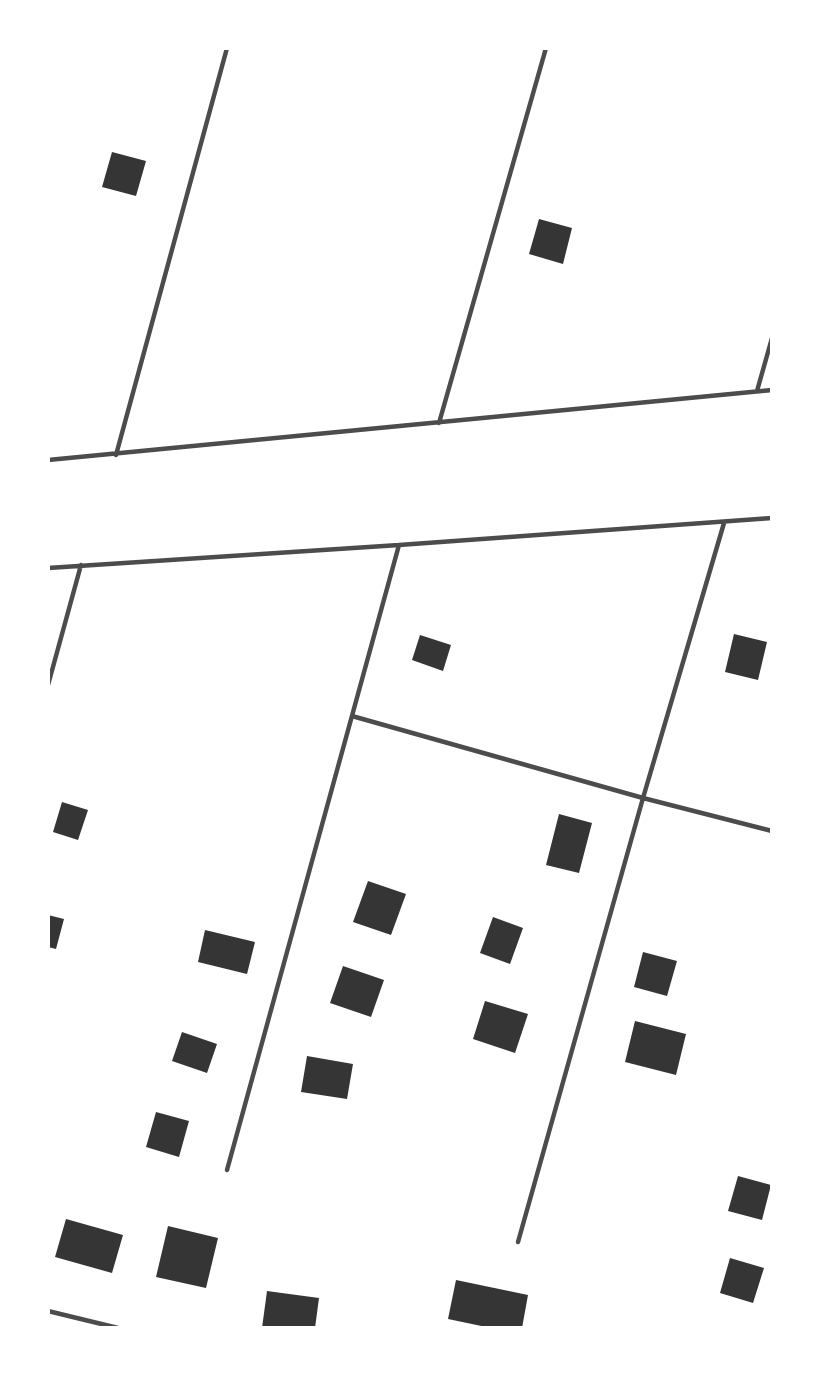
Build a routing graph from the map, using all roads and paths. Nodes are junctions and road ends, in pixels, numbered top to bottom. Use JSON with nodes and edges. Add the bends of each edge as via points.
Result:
{"nodes":[{"id":1,"x":227,"y":48,"type":"edge"},
{"id":2,"x":546,"y":48,"type":"edge"},
{"id":3,"x":772,"y":338,"type":"edge"},
{"id":4,"x":772,"y":390,"type":"edge"},
{"id":5,"x":757,"y":391,"type":"junction"},
{"id":6,"x":439,"y":423,"type":"junction"},
{"id":7,"x":116,"y":454,"type":"junction"},
{"id":8,"x":48,"y":460,"type":"edge"},
{"id":9,"x":772,"y":518,"type":"edge"},
{"id":10,"x":724,"y":522,"type":"junction"},
{"id":11,"x":399,"y":545,"type":"junction"},
{"id":12,"x":81,"y":565,"type":"junction"},
{"id":13,"x":48,"y":568,"type":"edge"},
{"id":14,"x":48,"y":685,"type":"edge"},
{"id":15,"x":352,"y":716,"type":"junction"},
{"id":16,"x":643,"y":798,"type":"junction"},
{"id":17,"x":772,"y":831,"type":"edge"},
{"id":18,"x":226,"y":1170,"type":"dead end"},
{"id":19,"x":518,"y":1242,"type":"dead end"},
{"id":20,"x":48,"y":1311,"type":"edge"},
{"id":21,"x":118,"y":1328,"type":"edge"}],
"edges":[{"from":1,"to":7,"type":"lane"},
{"from":2,"to":6,"type":"lane"},
{"from":3,"to":5,"type":"lane"},
{"from":4,"to":5,"type":"lane"},
{"from":5,"to":6,"type":"lane"},
{"from":6,"to":7,"type":"lane"},
{"from":7,"to":8,"type":"lane"},
{"from":9,"to":10,"type":"lane"},
{"from":10,"to":11,"type":"lane"},
{"from":10,"to":16,"type":"lane"},
{"from":11,"to":12,"type":"lane"},
{"from":11,"to":15,"type":"lane"},
{"from":12,"to":13,"type":"lane"},
{"from":12,"to":14,"type":"lane"},
{"from":15,"to":16,"type":"lane"},
{"from":15,"to":18,"type":"lane"},
{"from":16,"to":17,"type":"lane"},
{"from":16,"to":19,"type":"lane"},
{"from":20,"to":21,"type":"lane"}]}
